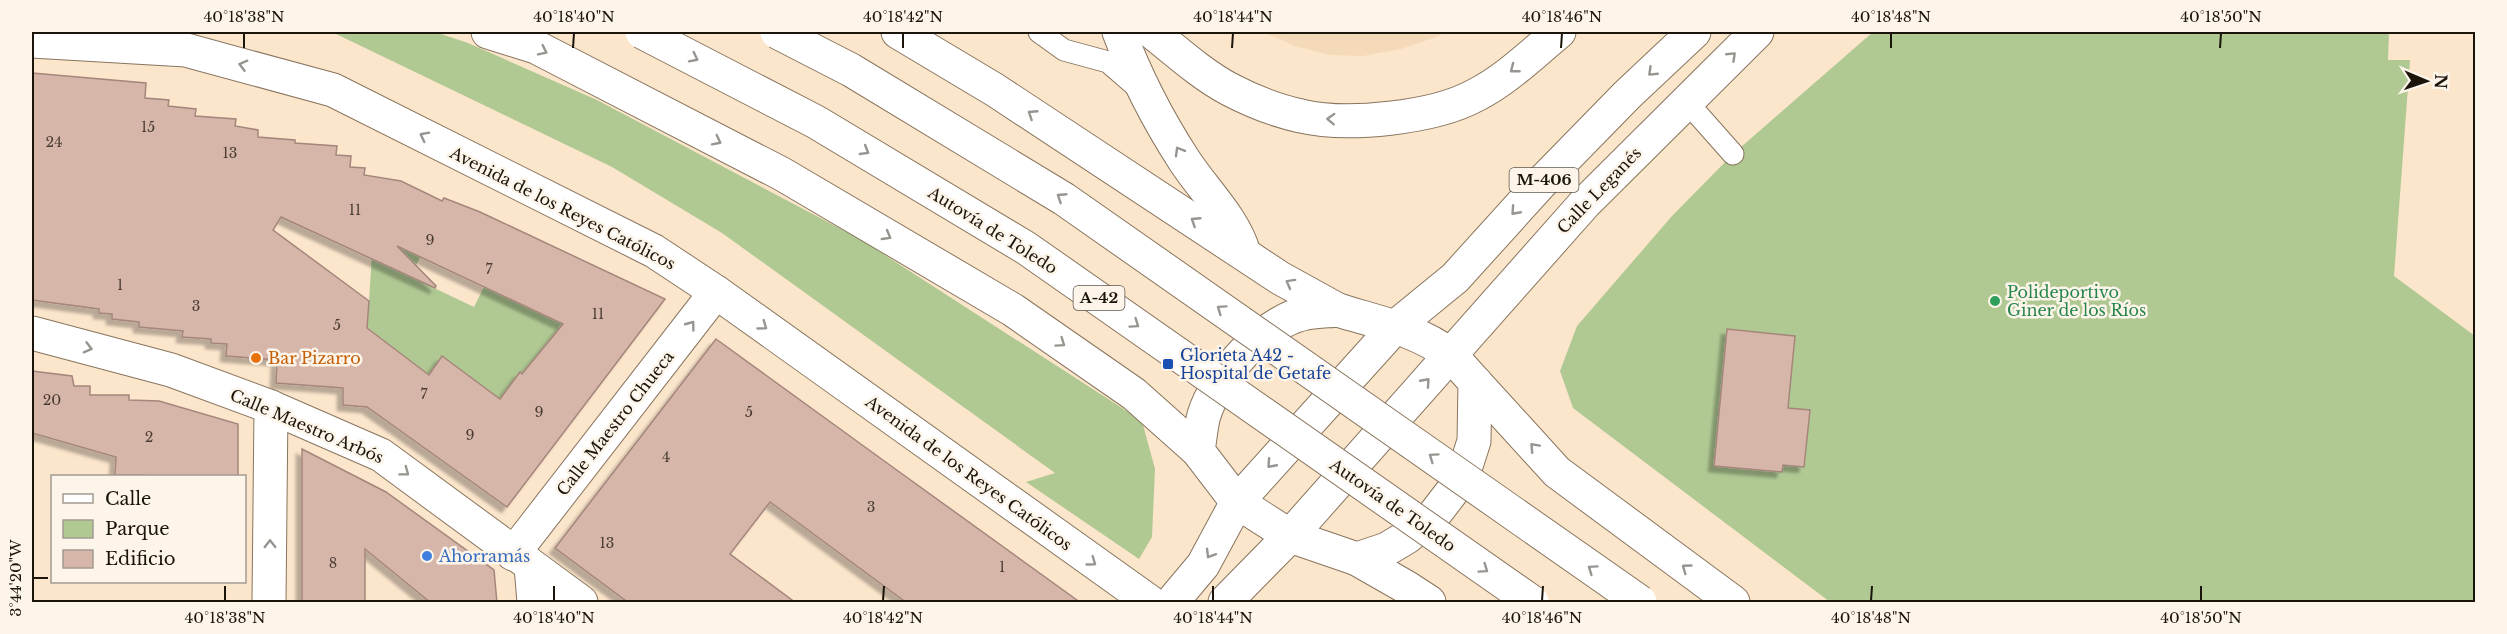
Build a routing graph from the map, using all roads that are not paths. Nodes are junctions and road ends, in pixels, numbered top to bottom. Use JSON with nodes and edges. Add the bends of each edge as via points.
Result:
{"nodes":[{"id":1,"x":488,"y":32,"type":"edge"},
{"id":2,"x":642,"y":32,"type":"edge"},
{"id":3,"x":777,"y":32,"type":"edge"},
{"id":4,"x":898,"y":32,"type":"edge"},
{"id":5,"x":1039,"y":32,"type":"edge"},
{"id":6,"x":1119,"y":32,"type":"edge"},
{"id":7,"x":1152,"y":32,"type":"edge"},
{"id":8,"x":1559,"y":32,"type":"edge"},
{"id":9,"x":1694,"y":32,"type":"edge"},
{"id":10,"x":1757,"y":32,"type":"edge"},
{"id":11,"x":32,"y":41,"type":"edge"},
{"id":12,"x":1147,"y":97,"type":"junction"},
{"id":13,"x":1686,"y":101,"type":"junction"},
{"id":14,"x":1733,"y":154,"type":"dead end"},
{"id":15,"x":1244,"y":253,"type":"junction"},
{"id":16,"x":716,"y":292,"type":"junction"},
{"id":17,"x":1338,"y":310,"type":"junction"},
{"id":18,"x":1395,"y":327,"type":"junction"},
{"id":19,"x":32,"y":333,"type":"edge"},
{"id":20,"x":1450,"y":355,"type":"junction"},
{"id":21,"x":1475,"y":382,"type":"junction"},
{"id":22,"x":271,"y":407,"type":"junction"},
{"id":23,"x":1198,"y":451,"type":"junction"},
{"id":24,"x":1237,"y":502,"type":"junction"},
{"id":25,"x":1290,"y":536,"type":"junction"},
{"id":26,"x":1358,"y":559,"type":"junction"},
{"id":27,"x":522,"y":560,"type":"junction"},
{"id":28,"x":269,"y":603,"type":"edge"},
{"id":29,"x":534,"y":603,"type":"edge"},
{"id":30,"x":581,"y":603,"type":"edge"},
{"id":31,"x":1150,"y":603,"type":"edge"},
{"id":32,"x":1172,"y":603,"type":"edge"},
{"id":33,"x":1225,"y":603,"type":"edge"},
{"id":34,"x":1429,"y":603,"type":"edge"},
{"id":35,"x":1532,"y":603,"type":"edge"},
{"id":36,"x":1640,"y":603,"type":"edge"},
{"id":37,"x":1733,"y":603,"type":"edge"}],
"edges":[{"from":1,"to":23,"type":"main road","one_way":true,"via":[[536,47],[782,174],[1013,310],[1134,394]]},
{"from":2,"to":35,"type":"main road","name":"Autovía de Toledo","number":"A-42","one_way":true,"bridge":true,"via":[[816,122],[1026,248]]},
{"from":36,"to":3,"type":"main road","one_way":true,"bridge":true,"via":[[1064,199],[851,70]]},
{"from":15,"to":4,"type":"main road","one_way":true,"via":[[995,90]]},
{"from":5,"to":12,"type":"lane","via":[[1064,50],[1108,62]]},
{"from":6,"to":12,"type":"main road"},
{"from":8,"to":7,"type":"main road","one_way":true,"via":[[1515,69],[1474,96],[1407,117],[1354,120],[1302,117],[1227,88]]},
{"from":9,"to":18,"type":"main road","number":"M-406","one_way":true,"via":[[1541,183],[1455,278]]},
{"from":13,"to":10,"type":"main road","name":"Calle Leganés","number":"M-406","one_way":true},
{"from":16,"to":11,"type":"main road","name":"Avenida de los Reyes Católicos","one_way":true,"via":[[654,251],[333,90],[186,50]]},
{"from":15,"to":12,"type":"main road","one_way":true,"via":[[1238,232],[1185,161]]},
{"from":13,"to":14,"type":"lane"},
{"from":13,"to":20,"type":"main road","name":"Calle Leganés","number":"M-406","via":[[1585,203]]},
{"from":17,"to":15,"type":"main road","one_way":true},
{"from":27,"to":16,"type":"main road","name":"Calle Maestro Chueca","one_way":true},
{"from":16,"to":31,"type":"main road","name":"Avenida de los Reyes Católicos","one_way":true},
{"from":17,"to":18,"type":"main road"},
{"from":17,"to":23,"type":"main road","via":[[1304,313],[1268,331],[1239,356],[1204,415]]},
{"from":18,"to":20,"type":"main road"},
{"from":18,"to":24,"type":"main road","number":"M-406","one_way":true},
{"from":19,"to":22,"type":"main road","name":"Calle Maestro Arbós","one_way":true,"via":[[171,370]]},
{"from":20,"to":21,"type":"main road"},
{"from":25,"to":20,"type":"main road","name":"Calle Leganés","number":"M-406","one_way":true},
{"from":21,"to":26,"type":"main road","via":[[1474,441],[1454,489],[1434,515],[1407,537],[1388,549]]},
{"from":37,"to":21,"type":"main road","one_way":true,"via":[[1557,471]]},
{"from":22,"to":27,"type":"main road","name":"Calle Maestro Arbós","one_way":true,"via":[[381,454]]},
{"from":28,"to":22,"type":"main road","one_way":true},
{"from":23,"to":24,"type":"main road"},
{"from":24,"to":25,"type":"main road"},
{"from":24,"to":32,"type":"main road","one_way":true,"via":[[1203,565]]},
{"from":25,"to":26,"type":"main road"},
{"from":25,"to":33,"type":"main road","name":"Calle Leganés"},
{"from":26,"to":34,"type":"main road"},
{"from":27,"to":29,"type":"main road"},
{"from":27,"to":30,"type":"main road","name":"Calle Maestro Arbós"}]}
